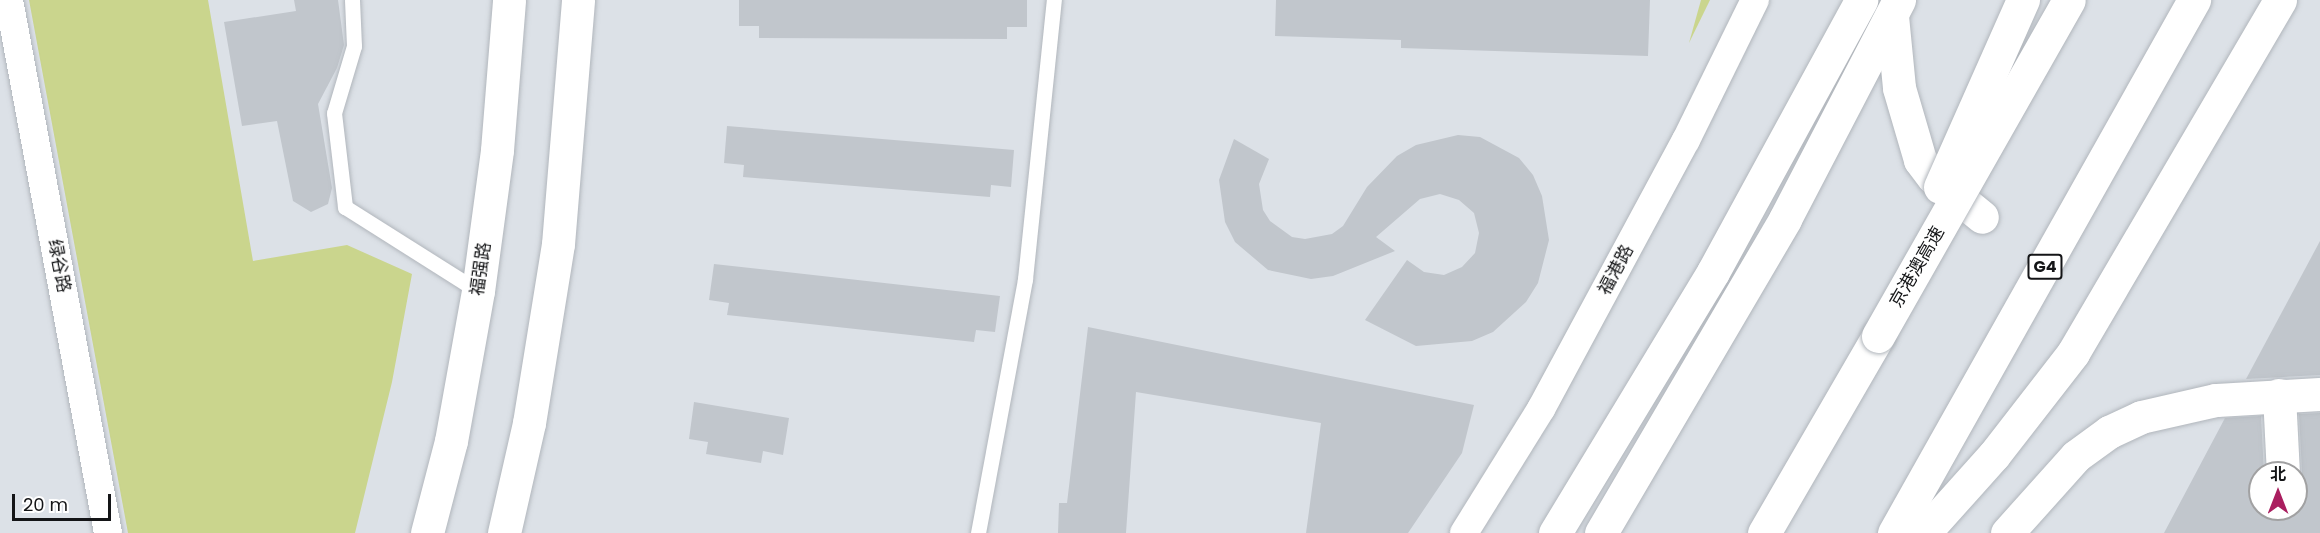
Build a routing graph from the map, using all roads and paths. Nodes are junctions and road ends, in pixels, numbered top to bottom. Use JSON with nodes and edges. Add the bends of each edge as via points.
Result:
{"nodes":[{"id":1,"x":9,"y":0,"type":"edge"},
{"id":2,"x":352,"y":0,"type":"edge"},
{"id":3,"x":509,"y":0,"type":"edge"},
{"id":4,"x":578,"y":0,"type":"edge"},
{"id":5,"x":1054,"y":0,"type":"edge"},
{"id":6,"x":1755,"y":0,"type":"edge"},
{"id":7,"x":1861,"y":0,"type":"edge"},
{"id":8,"x":2024,"y":0,"type":"edge"},
{"id":9,"x":2069,"y":0,"type":"edge"},
{"id":10,"x":2194,"y":0,"type":"edge"},
{"id":11,"x":2280,"y":0,"type":"edge"},
{"id":12,"x":1896,"y":8,"type":"edge"},
{"id":13,"x":1982,"y":217,"type":"dead end"},
{"id":14,"x":478,"y":291,"type":"junction"},
{"id":15,"x":1878,"y":336,"type":"junction"},
{"id":16,"x":2279,"y":394,"type":"junction"},
{"id":17,"x":2320,"y":394,"type":"edge"},
{"id":18,"x":2282,"y":461,"type":"edge"},
{"id":19,"x":108,"y":533,"type":"edge"},
{"id":20,"x":427,"y":533,"type":"edge"},
{"id":21,"x":504,"y":533,"type":"edge"},
{"id":22,"x":978,"y":533,"type":"edge"},
{"id":23,"x":1464,"y":533,"type":"edge"},
{"id":24,"x":1555,"y":533,"type":"edge"},
{"id":25,"x":1601,"y":533,"type":"edge"},
{"id":26,"x":1764,"y":533,"type":"edge"},
{"id":27,"x":1894,"y":533,"type":"edge"},
{"id":28,"x":1924,"y":533,"type":"edge"},
{"id":29,"x":2007,"y":533,"type":"edge"}],
"edges":[{"from":1,"to":19,"type":"street","name":"绿谷路"},
{"from":2,"to":14,"type":"lane","via":[[354,46],[334,113],[345,207]]},
{"from":3,"to":14,"type":"main road","name":"福强路","via":[[497,150]]},
{"from":4,"to":21,"type":"main road","via":[[556,256],[530,423]]},
{"from":5,"to":22,"type":"lane","via":[[1027,268]]},
{"from":6,"to":23,"type":"street","name":"福港路","via":[[1686,140],[1541,409]]},
{"from":7,"to":24,"type":"main road","via":[[1713,272]]},
{"from":8,"to":15,"type":"main road","bridge":true,"via":[[1920,229]]},
{"from":9,"to":15,"type":"main road","name":"京港澳高速","bridge":true},
{"from":10,"to":27,"type":"main road","number":"G4"},
{"from":11,"to":28,"type":"main road","via":[[2073,353],[1995,455]]},
{"from":12,"to":13,"type":"main road","via":[[1899,88],[1920,160],[1933,177]]},
{"from":12,"to":25,"type":"main road","via":[[1785,219]]},
{"from":14,"to":20,"type":"main road","name":"福强路","via":[[451,441]]},
{"from":15,"to":26,"type":"main road","name":"京港澳高速"},
{"from":16,"to":17,"type":"main road"},
{"from":16,"to":18,"type":"main road"},
{"from":16,"to":29,"type":"main road","via":[[2181,405],[2109,432],[2076,456]]}]}
